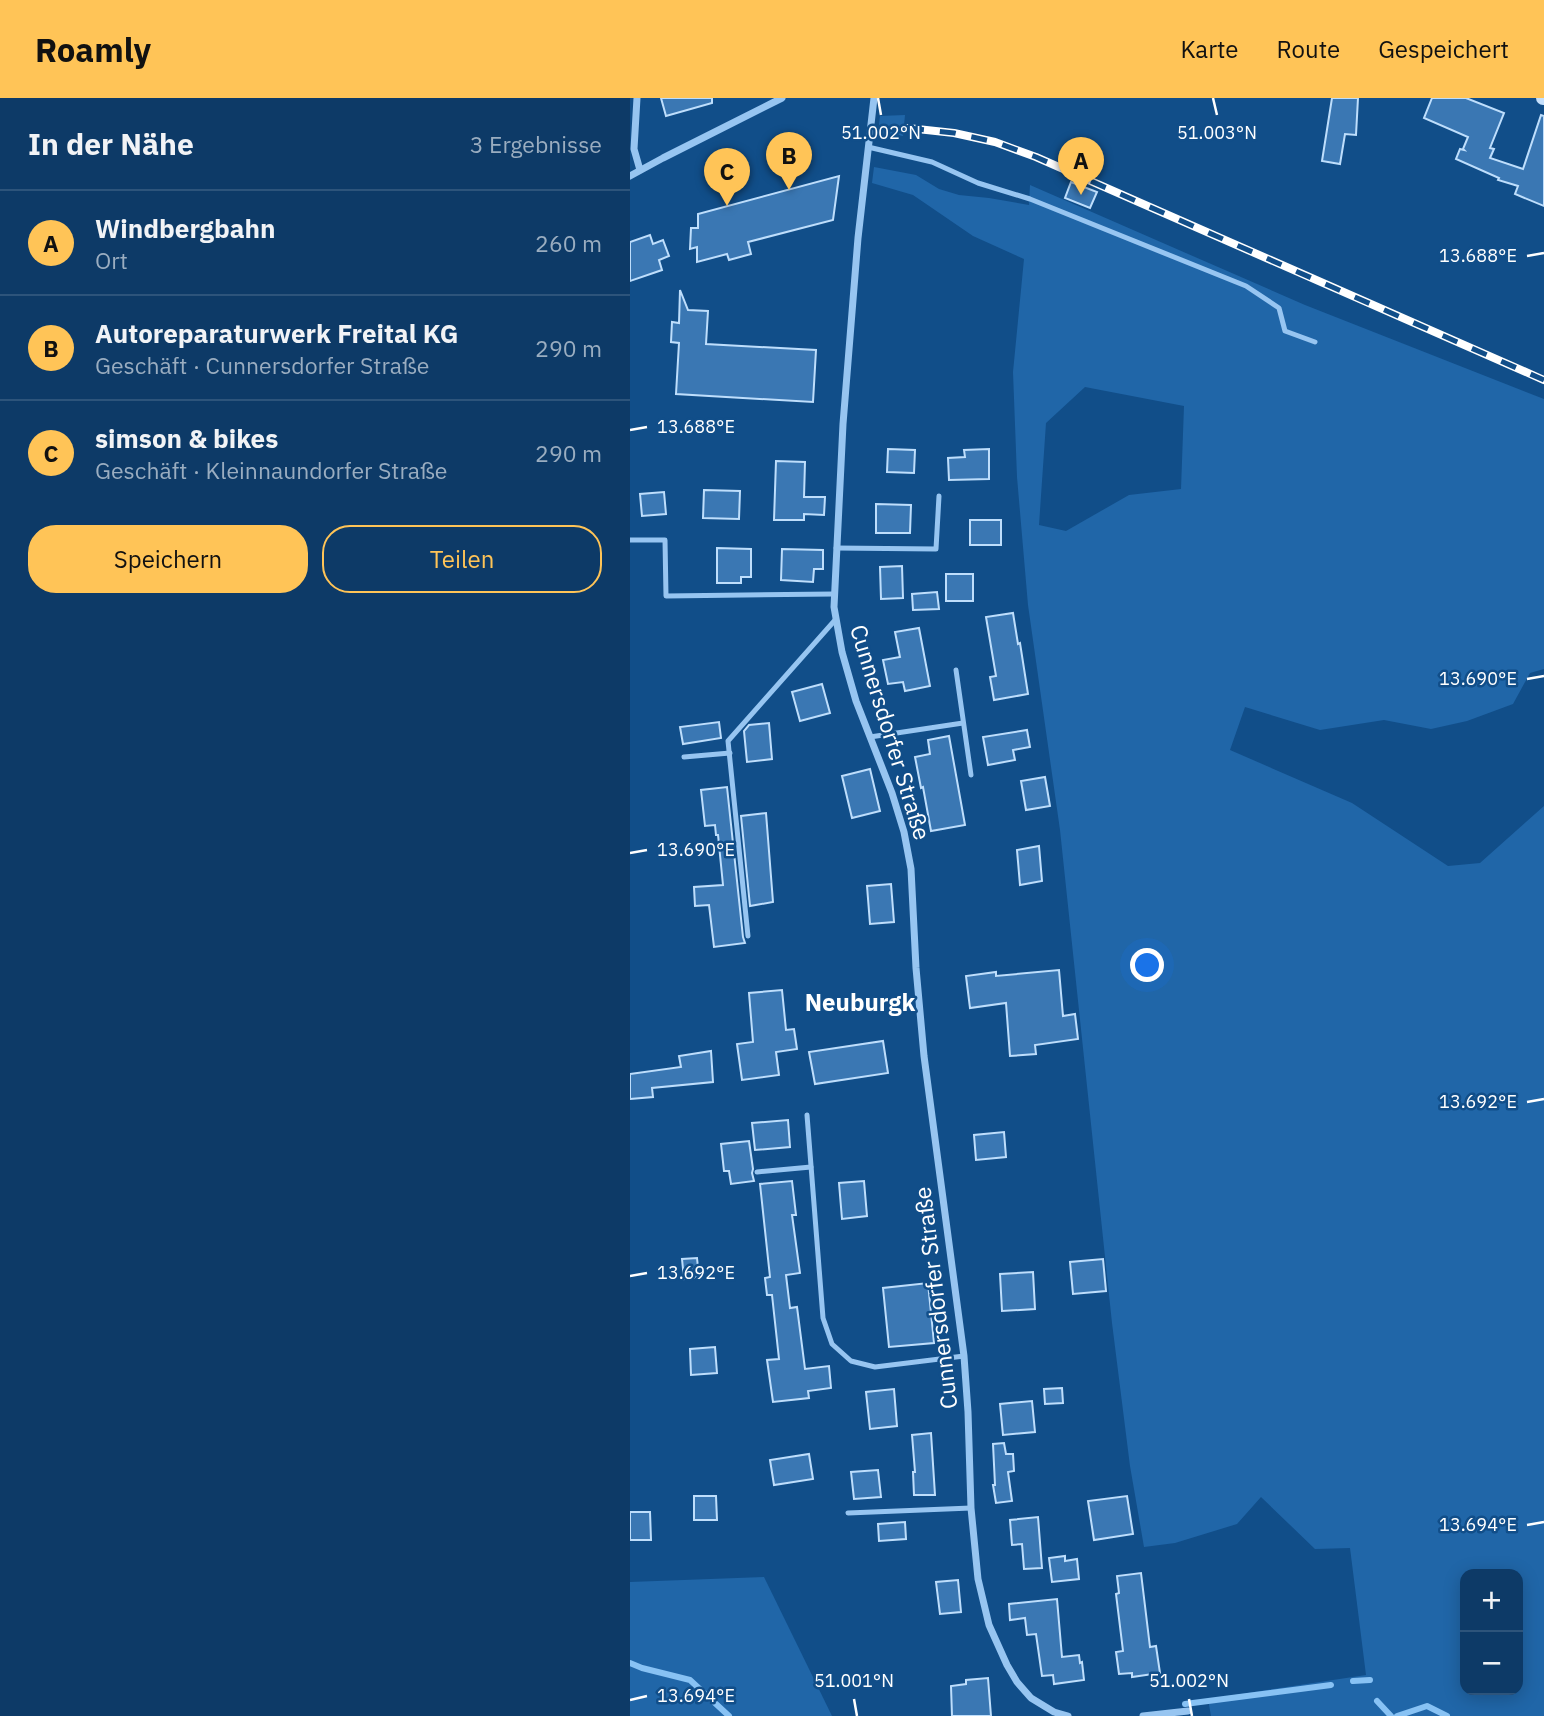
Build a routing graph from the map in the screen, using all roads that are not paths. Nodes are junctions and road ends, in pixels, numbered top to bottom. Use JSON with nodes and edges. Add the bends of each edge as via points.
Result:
{"nodes":[{"id":1,"x":638,"y":98,"type":"edge"},
{"id":2,"x":782,"y":98,"type":"edge"},
{"id":3,"x":874,"y":98,"type":"edge"},
{"id":4,"x":632,"y":145,"type":"edge"},
{"id":5,"x":868,"y":147,"type":"junction"},
{"id":6,"x":640,"y":170,"type":"junction"},
{"id":7,"x":630,"y":176,"type":"edge"},
{"id":8,"x":1315,"y":342,"type":"dead end"},
{"id":9,"x":939,"y":496,"type":"dead end"},
{"id":10,"x":630,"y":540,"type":"edge"},
{"id":11,"x":836,"y":548,"type":"junction"},
{"id":12,"x":834,"y":594,"type":"junction"},
{"id":13,"x":836,"y":618,"type":"junction"},
{"id":14,"x":956,"y":670,"type":"dead end"},
{"id":15,"x":963,"y":723,"type":"junction"},
{"id":16,"x":870,"y":737,"type":"junction"},
{"id":17,"x":730,"y":753,"type":"junction"},
{"id":18,"x":684,"y":757,"type":"dead end"},
{"id":19,"x":971,"y":775,"type":"dead end"},
{"id":20,"x":748,"y":936,"type":"dead end"},
{"id":21,"x":807,"y":1115,"type":"dead end"},
{"id":22,"x":811,"y":1167,"type":"junction"},
{"id":23,"x":757,"y":1172,"type":"dead end"},
{"id":24,"x":964,"y":1356,"type":"junction"},
{"id":25,"x":971,"y":1508,"type":"junction"},
{"id":26,"x":848,"y":1513,"type":"dead end"},
{"id":27,"x":1188,"y":1711,"type":"dead end"},
{"id":28,"x":1068,"y":1716,"type":"edge"},
{"id":29,"x":1143,"y":1716,"type":"edge"}],
"edges":[{"from":1,"to":4,"type":"street"},
{"from":2,"to":6,"type":"street"},
{"from":3,"to":5,"type":"street","name":"Cunnersdorfer Straße"},
{"from":4,"to":6,"type":"street"},
{"from":5,"to":8,"type":"lane","via":[[932,162],[1246,286],[1279,309],[1285,331]]},
{"from":5,"to":11,"type":"street","name":"Cunnersdorfer Straße"},
{"from":6,"to":7,"type":"street"},
{"from":9,"to":11,"type":"lane","via":[[936,549]]},
{"from":10,"to":12,"type":"lane","via":[[665,540],[666,596]]},
{"from":11,"to":12,"type":"street","name":"Cunnersdorfer Straße"},
{"from":12,"to":13,"type":"street","name":"Cunnersdorfer Straße"},
{"from":13,"to":16,"type":"street","name":"Cunnersdorfer Straße","via":[[856,701]]},
{"from":13,"to":17,"type":"lane","via":[[728,741]]},
{"from":14,"to":15,"type":"lane"},
{"from":15,"to":16,"type":"lane"},
{"from":15,"to":19,"type":"lane"},
{"from":16,"to":24,"type":"street","name":"Cunnersdorfer Straße","via":[[896,806],[912,869],[924,1056]]},
{"from":17,"to":18,"type":"lane"},
{"from":17,"to":20,"type":"lane"},
{"from":21,"to":22,"type":"lane"},
{"from":22,"to":23,"type":"lane"},
{"from":22,"to":24,"type":"lane","via":[[823,1318],[832,1344],[851,1361],[875,1367]]},
{"from":24,"to":25,"type":"street","name":"Cunnersdorfer Straße"},
{"from":25,"to":26,"type":"lane"},
{"from":25,"to":28,"type":"street","name":"Cunnersdorfer Straße","via":[[978,1580],[989,1625],[1007,1665],[1031,1698]]},
{"from":27,"to":29,"type":"street"}]}
